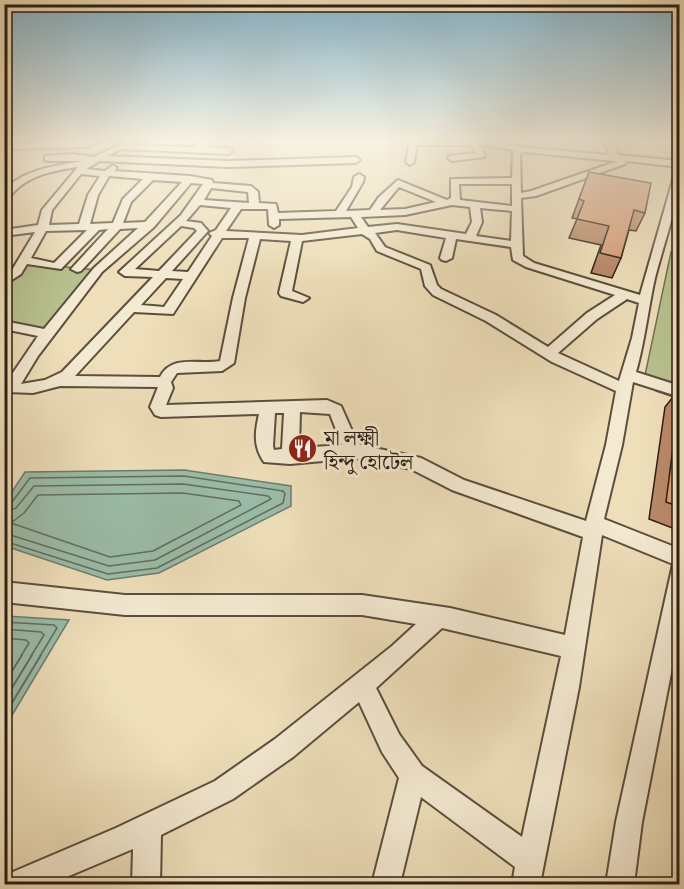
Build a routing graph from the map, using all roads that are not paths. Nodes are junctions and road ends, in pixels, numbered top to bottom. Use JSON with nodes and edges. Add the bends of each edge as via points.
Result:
{"nodes":[{"id":1,"x":20,"y":182,"type":"edge"},
{"id":2,"x":69,"y":182,"type":"edge"},
{"id":3,"x":100,"y":182,"type":"edge"},
{"id":4,"x":144,"y":182,"type":"edge"},
{"id":5,"x":187,"y":182,"type":"edge"},
{"id":6,"x":358,"y":182,"type":"edge"},
{"id":7,"x":454,"y":182,"type":"edge"},
{"id":8,"x":515,"y":182,"type":"edge"},
{"id":9,"x":562,"y":182,"type":"edge"},
{"id":10,"x":209,"y":185,"type":"joint"},
{"id":11,"x":677,"y":194,"type":"edge"},
{"id":12,"x":516,"y":196,"type":"junction"},
{"id":13,"x":4,"y":199,"type":"edge"},
{"id":14,"x":197,"y":202,"type":"junction"},
{"id":15,"x":449,"y":202,"type":"junction"},
{"id":16,"x":254,"y":205,"type":"junction"},
{"id":17,"x":238,"y":206,"type":"junction"},
{"id":18,"x":476,"y":206,"type":"junction"},
{"id":19,"x":341,"y":209,"type":"junction"},
{"id":20,"x":516,"y":209,"type":"junction"},
{"id":21,"x":273,"y":211,"type":"junction"},
{"id":22,"x":373,"y":213,"type":"junction"},
{"id":23,"x":354,"y":214,"type":"junction"},
{"id":24,"x":403,"y":217,"type":"junction"},
{"id":25,"x":148,"y":225,"type":"junction"},
{"id":26,"x":176,"y":225,"type":"junction"},
{"id":27,"x":117,"y":226,"type":"junction"},
{"id":28,"x":90,"y":227,"type":"junction"},
{"id":29,"x":390,"y":227,"type":"junction"},
{"id":30,"x":43,"y":228,"type":"junction"},
{"id":31,"x":202,"y":228,"type":"junction"},
{"id":32,"x":428,"y":231,"type":"junction"},
{"id":33,"x":366,"y":232,"type":"junction"},
{"id":34,"x":4,"y":233,"type":"edge"},
{"id":35,"x":218,"y":235,"type":"junction"},
{"id":36,"x":452,"y":235,"type":"junction"},
{"id":37,"x":255,"y":237,"type":"junction"},
{"id":38,"x":273,"y":238,"type":"junction"},
{"id":39,"x":297,"y":238,"type":"junction"},
{"id":40,"x":470,"y":238,"type":"junction"},
{"id":41,"x":518,"y":245,"type":"junction"},
{"id":42,"x":446,"y":258,"type":"dead end"},
{"id":43,"x":25,"y":260,"type":"junction"},
{"id":44,"x":57,"y":267,"type":"junction"},
{"id":45,"x":77,"y":269,"type":"junction"},
{"id":46,"x":98,"y":270,"type":"junction"},
{"id":47,"x":125,"y":272,"type":"junction"},
{"id":48,"x":161,"y":275,"type":"junction"},
{"id":49,"x":191,"y":276,"type":"junction"},
{"id":50,"x":4,"y":282,"type":"edge"},
{"id":51,"x":624,"y":295,"type":"junction"},
{"id":52,"x":303,"y":298,"type":"dead end"},
{"id":53,"x":646,"y":301,"type":"junction"},
{"id":54,"x":130,"y":308,"type":"junction"},
{"id":55,"x":4,"y":325,"type":"edge"},
{"id":56,"x":47,"y":334,"type":"junction"},
{"id":57,"x":548,"y":354,"type":"junction"},
{"id":58,"x":60,"y":381,"type":"junction"},
{"id":59,"x":164,"y":382,"type":"junction"},
{"id":60,"x":626,"y":382,"type":"junction"},
{"id":61,"x":680,"y":392,"type":"edge"},
{"id":62,"x":292,"y":406,"type":"junction"},
{"id":63,"x":268,"y":407,"type":"junction"},
{"id":64,"x":356,"y":451,"type":"junction"},
{"id":65,"x":290,"y":457,"type":"junction"},
{"id":66,"x":594,"y":527,"type":"junction"},
{"id":67,"x":680,"y":558,"type":"edge"},
{"id":68,"x":680,"y":571,"type":"edge"},
{"id":69,"x":4,"y":592,"type":"edge"},
{"id":70,"x":439,"y":617,"type":"junction"},
{"id":71,"x":573,"y":648,"type":"junction"},
{"id":72,"x":363,"y":685,"type":"junction"},
{"id":73,"x":413,"y":775,"type":"junction"},
{"id":74,"x":147,"y":828,"type":"junction"},
{"id":75,"x":529,"y":873,"type":"edge"},
{"id":76,"x":18,"y":885,"type":"edge"},
{"id":77,"x":146,"y":885,"type":"edge"},
{"id":78,"x":386,"y":885,"type":"edge"},
{"id":79,"x":620,"y":885,"type":"edge"}],
"edges":[{"from":1,"to":13,"type":"street","via":[[9,189]]},
{"from":2,"to":30,"type":"street","via":[[47,210]]},
{"from":3,"to":28,"type":"street","via":[[90,199]]},
{"from":4,"to":27,"type":"street","via":[[126,201]]},
{"from":5,"to":25,"type":"street"},
{"from":6,"to":19,"type":"street"},
{"from":7,"to":15,"type":"street","via":[[456,199]]},
{"from":8,"to":12,"type":"street"},
{"from":9,"to":12,"type":"street"},
{"from":10,"to":14,"type":"street"},
{"from":10,"to":16,"type":"street","via":[[251,189]]},
{"from":11,"to":53,"type":"street"},
{"from":12,"to":20,"type":"street"},
{"from":14,"to":17,"type":"street"},
{"from":14,"to":26,"type":"street"},
{"from":15,"to":18,"type":"street"},
{"from":15,"to":22,"type":"street","via":[[398,183]]},
{"from":15,"to":24,"type":"street"},
{"from":16,"to":17,"type":"street"},
{"from":16,"to":21,"type":"street"},
{"from":17,"to":35,"type":"street"},
{"from":18,"to":20,"type":"street"},
{"from":18,"to":40,"type":"street","via":[[477,222]]},
{"from":19,"to":21,"type":"street"},
{"from":19,"to":23,"type":"street"},
{"from":20,"to":41,"type":"street"},
{"from":21,"to":38,"type":"street"},
{"from":22,"to":23,"type":"street"},
{"from":22,"to":24,"type":"street"},
{"from":23,"to":33,"type":"street"},
{"from":24,"to":29,"type":"street"},
{"from":24,"to":32,"type":"street"},
{"from":25,"to":26,"type":"street"},
{"from":25,"to":27,"type":"street"},
{"from":25,"to":46,"type":"street"},
{"from":26,"to":31,"type":"street"},
{"from":26,"to":47,"type":"street"},
{"from":27,"to":28,"type":"street"},
{"from":27,"to":45,"type":"street"},
{"from":28,"to":30,"type":"street"},
{"from":28,"to":44,"type":"street"},
{"from":29,"to":32,"type":"street"},
{"from":29,"to":33,"type":"street"},
{"from":30,"to":34,"type":"street"},
{"from":30,"to":43,"type":"street"},
{"from":31,"to":35,"type":"street"},
{"from":31,"to":48,"type":"street"},
{"from":32,"to":36,"type":"street"},
{"from":33,"to":39,"type":"street"},
{"from":33,"to":57,"type":"street","via":[[383,251],[426,267],[436,292],[491,318]]},
{"from":35,"to":37,"type":"street"},
{"from":35,"to":49,"type":"street"},
{"from":36,"to":40,"type":"street"},
{"from":36,"to":42,"type":"street"},
{"from":37,"to":38,"type":"street"},
{"from":37,"to":59,"type":"street","via":[[227,363],[174,368]]},
{"from":38,"to":39,"type":"street"},
{"from":39,"to":52,"type":"street","via":[[285,292]]},
{"from":40,"to":41,"type":"street"},
{"from":41,"to":51,"type":"street","via":[[518,258],[525,263]]},
{"from":43,"to":44,"type":"street"},
{"from":43,"to":50,"type":"street","via":[[15,275]]},
{"from":44,"to":45,"type":"street"},
{"from":45,"to":46,"type":"street"},
{"from":46,"to":47,"type":"street"},
{"from":46,"to":56,"type":"street"},
{"from":47,"to":48,"type":"street"},
{"from":48,"to":49,"type":"street"},
{"from":48,"to":54,"type":"street"},
{"from":49,"to":54,"type":"street","via":[[168,311]]},
{"from":51,"to":53,"type":"street"},
{"from":51,"to":57,"type":"street","via":[[592,316]]},
{"from":53,"to":60,"type":"street"},
{"from":54,"to":58,"type":"street"},
{"from":55,"to":56,"type":"street"},
{"from":56,"to":58,"type":"street","via":[[11,388]]},
{"from":57,"to":60,"type":"street"},
{"from":58,"to":59,"type":"street"},
{"from":59,"to":63,"type":"street","via":[[166,388],[158,407],[161,411]]},
{"from":60,"to":61,"type":"street"},
{"from":60,"to":66,"type":"street"},
{"from":62,"to":63,"type":"street"},
{"from":62,"to":64,"type":"street","via":[[327,406],[336,410],[349,444]]},
{"from":62,"to":65,"type":"street"},
{"from":63,"to":65,"type":"street","via":[[265,452],[270,457]]},
{"from":64,"to":65,"type":"street"},
{"from":64,"to":66,"type":"street","via":[[415,463],[458,485]]},
{"from":66,"to":67,"type":"street"},
{"from":66,"to":71,"type":"street"},
{"from":68,"to":79,"type":"street"},
{"from":69,"to":70,"type":"street","via":[[125,605],[362,605]]},
{"from":70,"to":71,"type":"street"},
{"from":70,"to":72,"type":"street"},
{"from":71,"to":75,"type":"street"},
{"from":72,"to":73,"type":"street","via":[[385,736]]},
{"from":72,"to":74,"type":"street","via":[[224,790]]},
{"from":73,"to":75,"type":"street"},
{"from":73,"to":78,"type":"street"},
{"from":74,"to":76,"type":"street"},
{"from":74,"to":77,"type":"street"}]}
